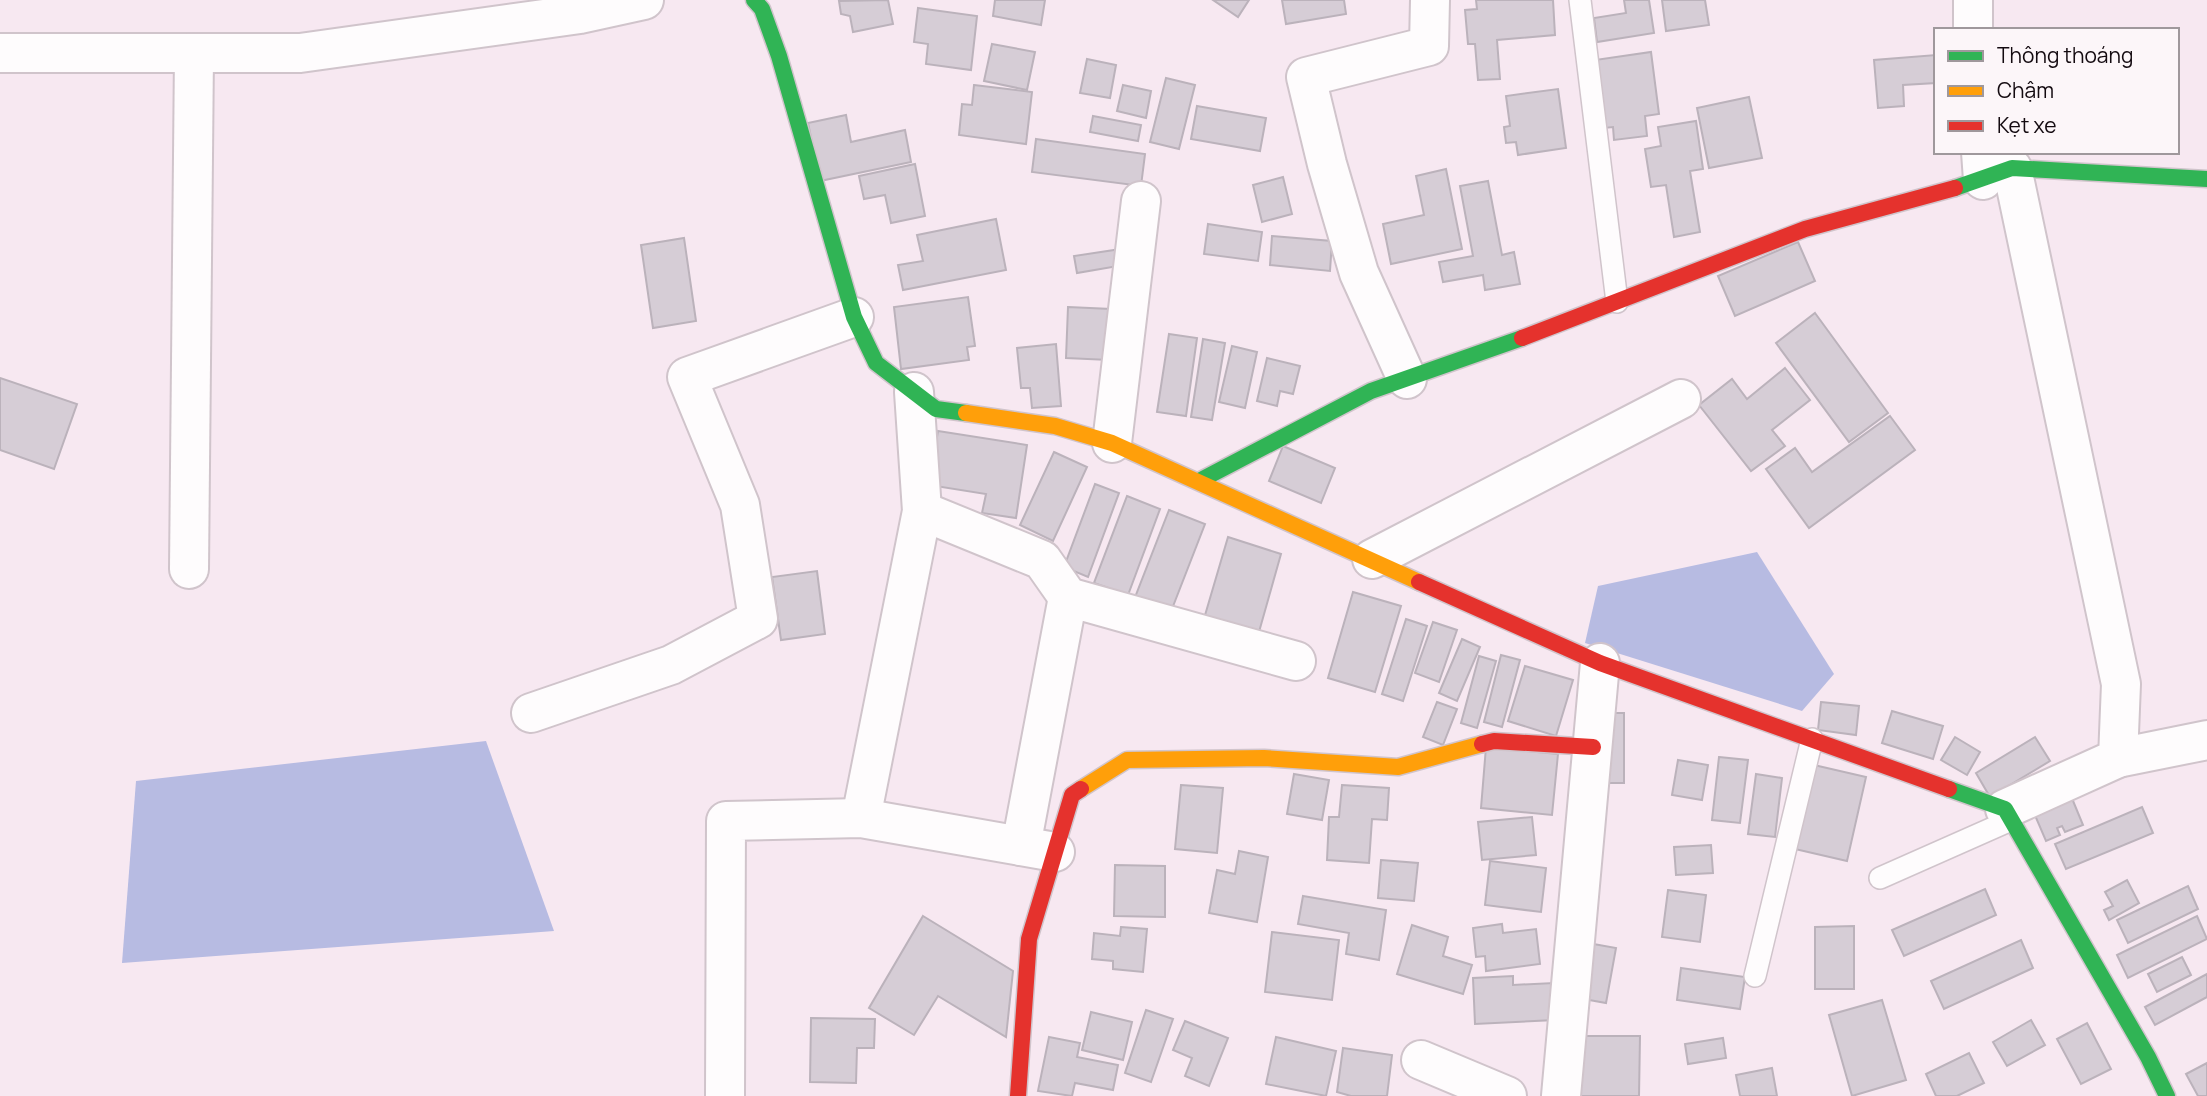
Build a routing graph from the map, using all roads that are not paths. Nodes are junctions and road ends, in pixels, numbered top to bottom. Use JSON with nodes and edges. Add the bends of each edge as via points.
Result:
{"nodes":[{"id":1,"x":643,"y":0,"type":"edge"},
{"id":2,"x":754,"y":0,"type":"edge"},
{"id":3,"x":1430,"y":0,"type":"edge"},
{"id":4,"x":1580,"y":0,"type":"edge"},
{"id":5,"x":1973,"y":0,"type":"edge"},
{"id":6,"x":578,"y":7,"type":"edge"},
{"id":7,"x":1973,"y":28,"type":"edge"},
{"id":8,"x":0,"y":53,"type":"edge"},
{"id":9,"x":194,"y":53,"type":"junction"},
{"id":10,"x":1992,"y":167,"type":"edge"},
{"id":11,"x":2207,"y":179,"type":"edge"},
{"id":12,"x":1142,"y":201,"type":"dead end"},
{"id":13,"x":1617,"y":302,"type":"junction"},
{"id":14,"x":854,"y":317,"type":"junction"},
{"id":15,"x":1407,"y":379,"type":"junction"},
{"id":16,"x":914,"y":392,"type":"junction"},
{"id":17,"x":1681,"y":399,"type":"dead end"},
{"id":18,"x":1112,"y":443,"type":"junction"},
{"id":19,"x":1199,"y":481,"type":"junction"},
{"id":20,"x":922,"y":511,"type":"junction"},
{"id":21,"x":1372,"y":559,"type":"junction"},
{"id":22,"x":189,"y":569,"type":"dead end"},
{"id":23,"x":1068,"y":597,"type":"junction"},
{"id":24,"x":1296,"y":660,"type":"dead end"},
{"id":25,"x":1600,"y":663,"type":"junction"},
{"id":26,"x":531,"y":713,"type":"dead end"},
{"id":27,"x":1812,"y":740,"type":"junction"},
{"id":28,"x":2207,"y":740,"type":"edge"},
{"id":29,"x":1593,"y":747,"type":"junction"},
{"id":30,"x":2118,"y":758,"type":"junction"},
{"id":31,"x":2008,"y":815,"type":"junction"},
{"id":32,"x":861,"y":818,"type":"junction"},
{"id":33,"x":1038,"y":849,"type":"junction"},
{"id":34,"x":1880,"y":878,"type":"dead end"},
{"id":35,"x":1755,"y":976,"type":"dead end"},
{"id":36,"x":1421,"y":1060,"type":"dead end"},
{"id":37,"x":725,"y":1096,"type":"edge"},
{"id":38,"x":1018,"y":1096,"type":"edge"},
{"id":39,"x":1507,"y":1096,"type":"edge"},
{"id":40,"x":1562,"y":1096,"type":"edge"},
{"id":41,"x":2167,"y":1096,"type":"edge"}],
"edges":[{"from":1,"to":6,"type":"street"},
{"from":2,"to":14,"type":"street","via":[[762,9],[779,56]]},
{"from":3,"to":15,"type":"street","via":[[1429,46],[1306,77],[1359,273]]},
{"from":4,"to":13,"type":"lane"},
{"from":5,"to":7,"type":"street"},
{"from":6,"to":9,"type":"street","via":[[300,53]]},
{"from":8,"to":9,"type":"street"},
{"from":9,"to":22,"type":"street"},
{"from":10,"to":11,"type":"street"},
{"from":10,"to":13,"type":"street","via":[[1805,229]]},
{"from":10,"to":30,"type":"street","via":[[2121,684]]},
{"from":12,"to":18,"type":"street"},
{"from":13,"to":15,"type":"street"},
{"from":14,"to":16,"type":"street","via":[[876,363]]},
{"from":14,"to":26,"type":"street","via":[[687,377],[740,505],[758,619],[671,666]]},
{"from":15,"to":19,"type":"street","via":[[1371,391]]},
{"from":16,"to":18,"type":"street","via":[[936,409],[1055,426]]},
{"from":16,"to":20,"type":"street"},
{"from":17,"to":21,"type":"street"},
{"from":18,"to":19,"type":"street"},
{"from":19,"to":21,"type":"street"},
{"from":20,"to":23,"type":"street","via":[[1042,560]]},
{"from":20,"to":32,"type":"street"},
{"from":21,"to":25,"type":"street"},
{"from":23,"to":24,"type":"street"},
{"from":23,"to":33,"type":"street"},
{"from":25,"to":27,"type":"street"},
{"from":25,"to":29,"type":"street"},
{"from":27,"to":31,"type":"street"},
{"from":27,"to":35,"type":"lane"},
{"from":28,"to":30,"type":"street"},
{"from":29,"to":33,"type":"street","via":[[1494,741],[1398,767],[1264,758],[1127,760],[1072,795]]},
{"from":29,"to":40,"type":"street"},
{"from":30,"to":31,"type":"street"},
{"from":31,"to":34,"type":"lane"},
{"from":31,"to":41,"type":"street"},
{"from":32,"to":33,"type":"street"},
{"from":32,"to":37,"type":"street","via":[[726,821]]},
{"from":33,"to":38,"type":"street"},
{"from":36,"to":39,"type":"street"}]}
